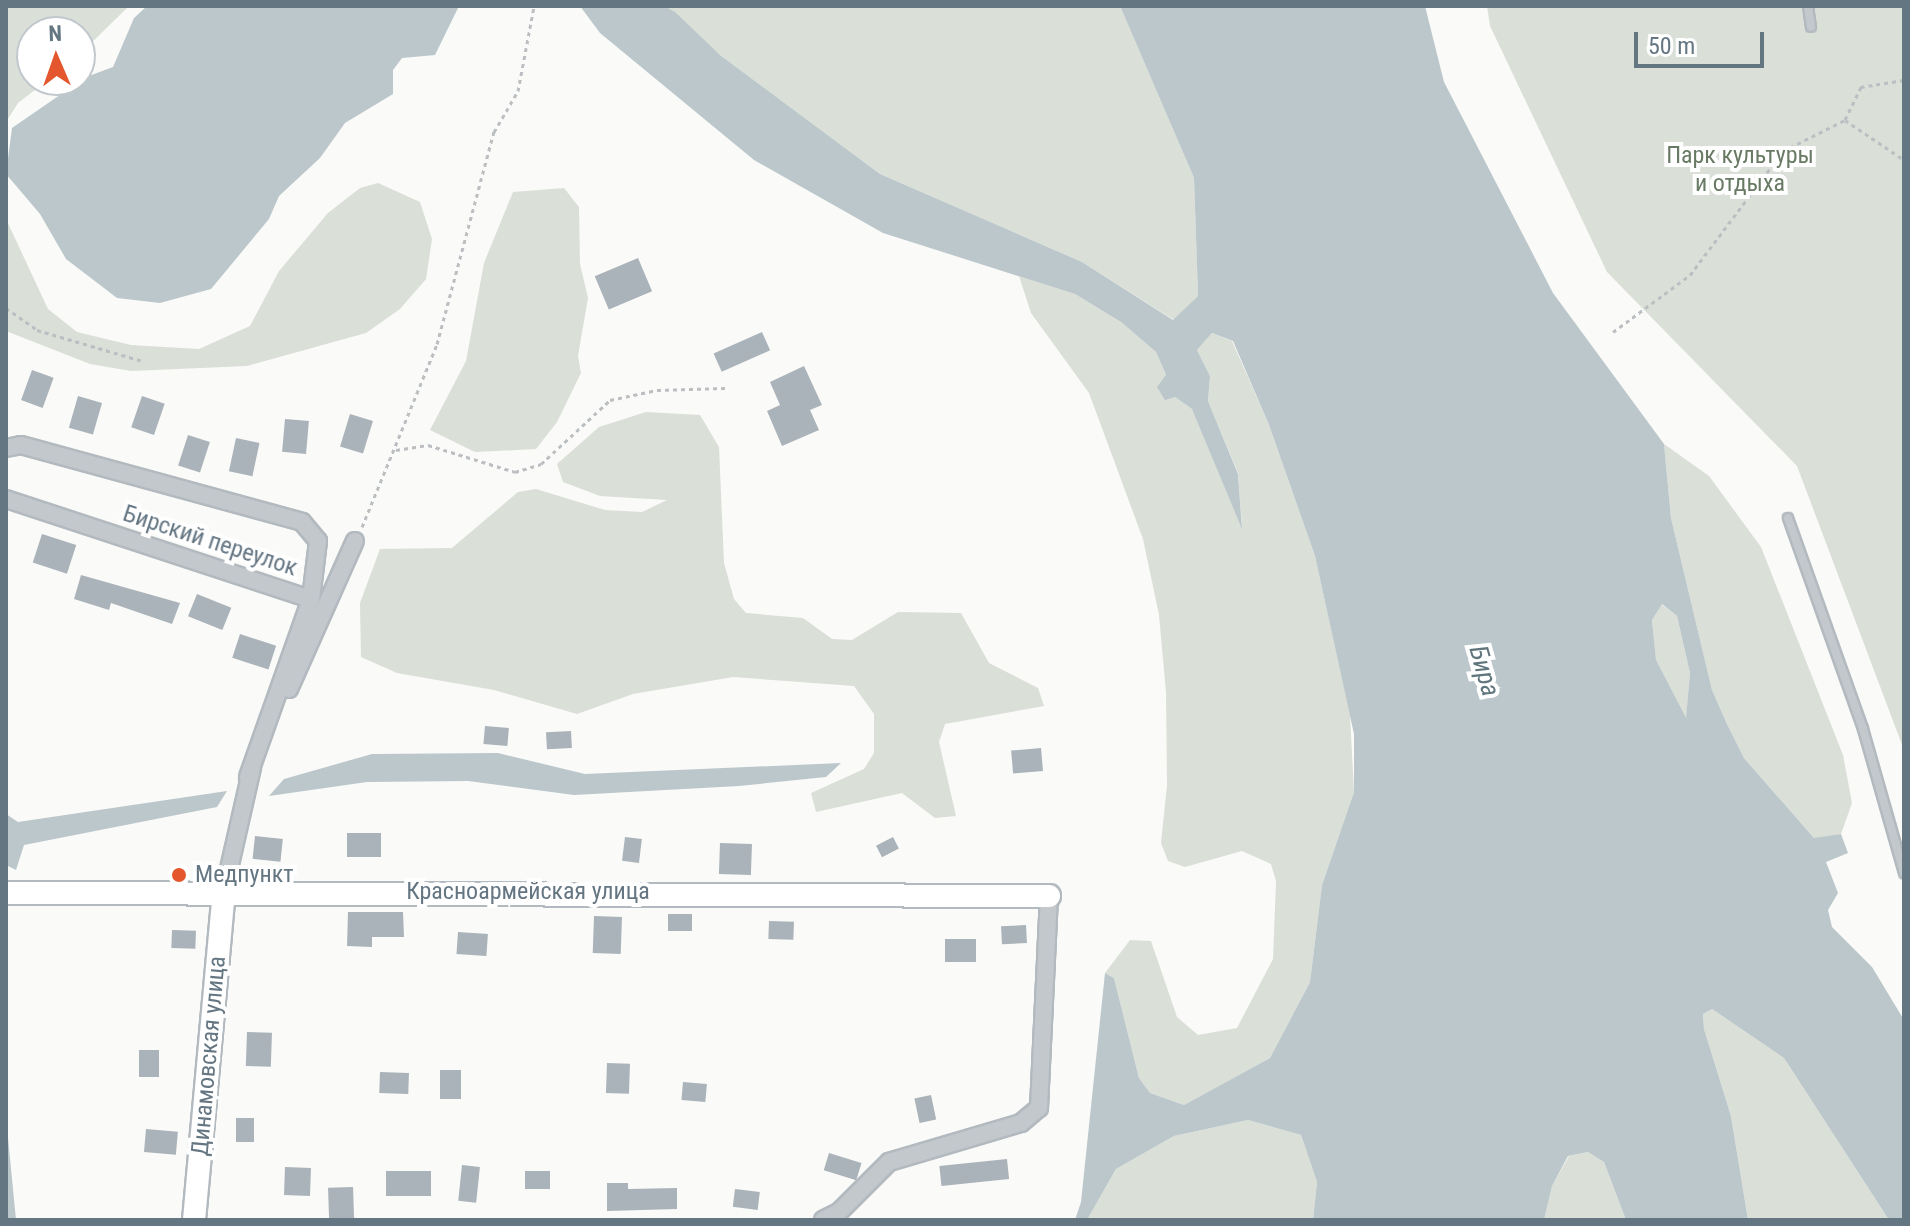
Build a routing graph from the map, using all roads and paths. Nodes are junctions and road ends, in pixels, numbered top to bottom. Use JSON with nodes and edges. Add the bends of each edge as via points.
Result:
{"nodes":[{"id":1,"x":534,"y":6,"type":"edge"},
{"id":2,"x":1808,"y":6,"type":"edge"},
{"id":3,"x":1811,"y":27,"type":"dead end"},
{"id":4,"x":1904,"y":80,"type":"edge"},
{"id":5,"x":1845,"y":120,"type":"junction"},
{"id":6,"x":1904,"y":160,"type":"edge"},
{"id":7,"x":6,"y":308,"type":"edge"},
{"id":8,"x":1613,"y":332,"type":"dead end"},
{"id":9,"x":142,"y":361,"type":"dead end"},
{"id":10,"x":725,"y":388,"type":"dead end"},
{"id":11,"x":6,"y":448,"type":"edge"},
{"id":12,"x":396,"y":450,"type":"junction"},
{"id":13,"x":6,"y":499,"type":"edge"},
{"id":14,"x":1788,"y":518,"type":"dead end"},
{"id":15,"x":355,"y":541,"type":"joint"},
{"id":16,"x":311,"y":599,"type":"junction"},
{"id":17,"x":248,"y":777,"type":"junction"},
{"id":18,"x":1904,"y":873,"type":"edge"},
{"id":19,"x":224,"y":891,"type":"junction"},
{"id":20,"x":6,"y":893,"type":"edge"},
{"id":21,"x":1049,"y":896,"type":"joint"},
{"id":22,"x":194,"y":1220,"type":"edge"},
{"id":23,"x":823,"y":1220,"type":"edge"}],
"edges":[{"from":1,"to":12,"type":"path","via":[[518,91],[494,132],[437,344]]},
{"from":2,"to":3,"type":"lane"},
{"from":4,"to":5,"type":"path","via":[[1861,87]]},
{"from":5,"to":6,"type":"path"},
{"from":5,"to":8,"type":"path","via":[[1783,151],[1690,275]]},
{"from":7,"to":9,"type":"path","via":[[37,330]]},
{"from":10,"to":12,"type":"path","via":[[657,390],[610,400],[541,464],[515,472],[428,445]]},
{"from":11,"to":16,"type":"street","via":[[21,445],[302,522],[318,541]]},
{"from":12,"to":15,"type":"path"},
{"from":13,"to":16,"type":"street","name":"Бирский переулок"},
{"from":14,"to":18,"type":"lane","via":[[1863,729]]},
{"from":15,"to":17,"type":"street"},
{"from":16,"to":17,"type":"street","name":"Бирский переулок"},
{"from":17,"to":19,"type":"street"},
{"from":19,"to":20,"type":"street","name":"Красноармейская улица"},
{"from":19,"to":21,"type":"street","name":"Красноармейская улица"},
{"from":19,"to":22,"type":"street","name":"Динамовская улица"},
{"from":21,"to":23,"type":"street","via":[[1039,1108],[1021,1123],[889,1162],[839,1212]]}]}
